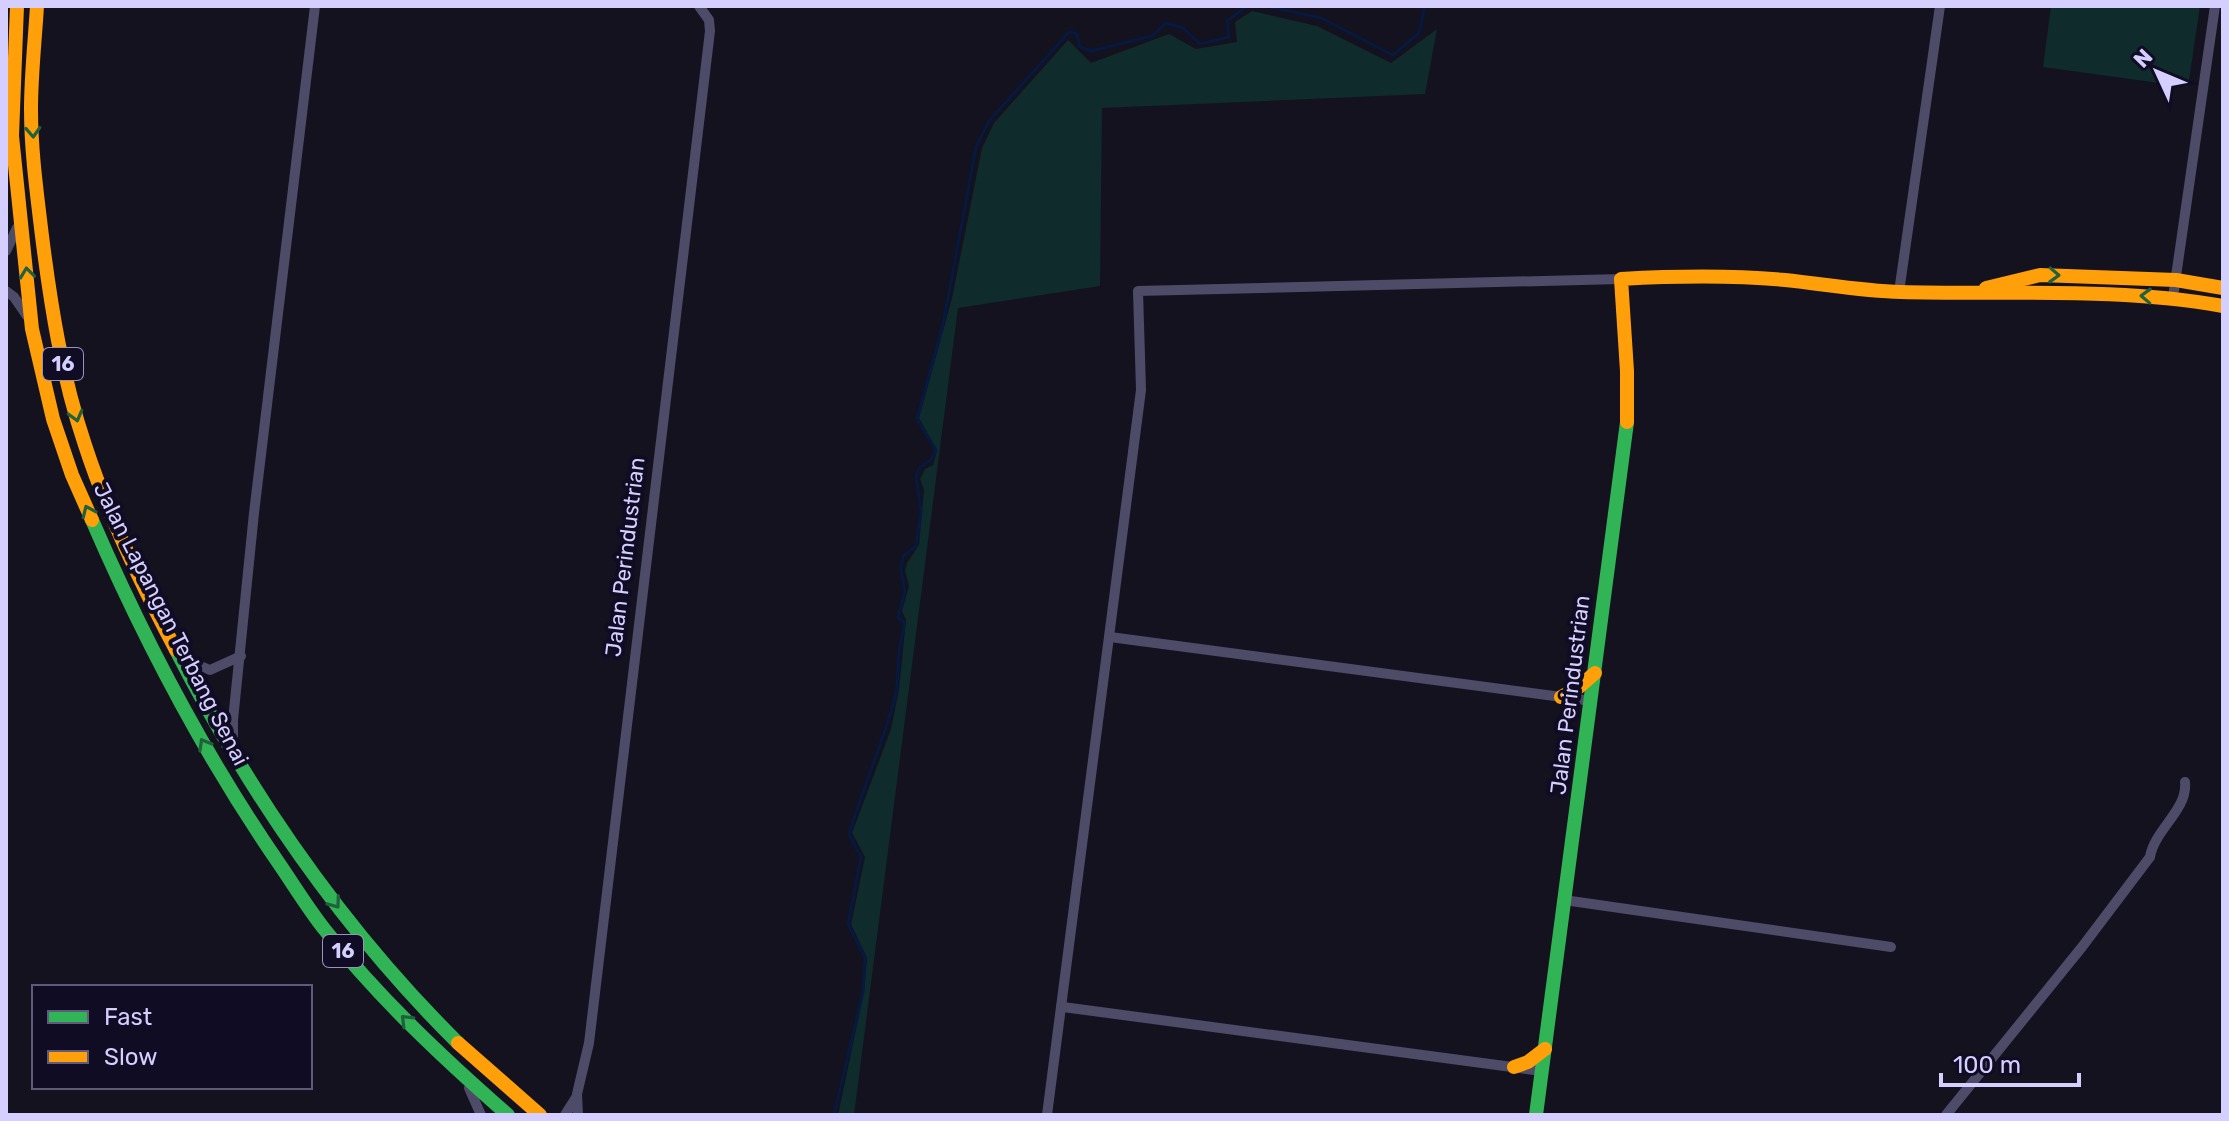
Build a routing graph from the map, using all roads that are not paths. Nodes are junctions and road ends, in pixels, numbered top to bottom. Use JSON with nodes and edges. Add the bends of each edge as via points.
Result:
{"nodes":[{"id":1,"x":17,"y":6,"type":"edge"},
{"id":2,"x":37,"y":6,"type":"edge"},
{"id":3,"x":315,"y":6,"type":"edge"},
{"id":4,"x":699,"y":6,"type":"edge"},
{"id":5,"x":1940,"y":6,"type":"edge"},
{"id":6,"x":2215,"y":6,"type":"edge"},
{"id":7,"x":19,"y":218,"type":"junction"},
{"id":8,"x":6,"y":251,"type":"edge"},
{"id":9,"x":1621,"y":279,"type":"junction"},
{"id":10,"x":2176,"y":280,"type":"junction"},
{"id":11,"x":2223,"y":288,"type":"edge"},
{"id":12,"x":6,"y":291,"type":"edge"},
{"id":13,"x":1978,"y":291,"type":"junction"},
{"id":14,"x":1899,"y":292,"type":"junction"},
{"id":15,"x":2173,"y":297,"type":"junction"},
{"id":16,"x":2223,"y":306,"type":"edge"},
{"id":17,"x":32,"y":329,"type":"junction"},
{"id":18,"x":1110,"y":637,"type":"junction"},
{"id":19,"x":177,"y":655,"type":"junction"},
{"id":20,"x":241,"y":656,"type":"junction"},
{"id":21,"x":1595,"y":673,"type":"junction"},
{"id":22,"x":1561,"y":697,"type":"junction"},
{"id":23,"x":1592,"y":701,"type":"junction"},
{"id":24,"x":238,"y":765,"type":"junction"},
{"id":25,"x":2185,"y":782,"type":"dead end"},
{"id":26,"x":1564,"y":900,"type":"junction"},
{"id":27,"x":1891,"y":947,"type":"dead end"},
{"id":28,"x":1063,"y":1007,"type":"junction"},
{"id":29,"x":1545,"y":1049,"type":"junction"},
{"id":30,"x":1514,"y":1067,"type":"junction"},
{"id":31,"x":1542,"y":1071,"type":"junction"},
{"id":32,"x":461,"y":1074,"type":"junction"},
{"id":33,"x":577,"y":1094,"type":"junction"},
{"id":34,"x":481,"y":1115,"type":"edge"},
{"id":35,"x":508,"y":1115,"type":"edge"},
{"id":36,"x":540,"y":1115,"type":"edge"},
{"id":37,"x":565,"y":1115,"type":"edge"},
{"id":38,"x":578,"y":1115,"type":"edge"},
{"id":39,"x":1047,"y":1115,"type":"edge"},
{"id":40,"x":1536,"y":1115,"type":"edge"},
{"id":41,"x":1946,"y":1115,"type":"edge"}],
"edges":[{"from":1,"to":7,"type":"main road","name":"Jalan Lapangan Terbang Senai","number":"16","via":[[12,136]]},
{"from":2,"to":19,"type":"main road","name":"Jalan Lapangan Terbang Senai","number":"16","one_way":true,"via":[[31,97],[55,331],[93,471]]},
{"from":3,"to":20,"type":"street"},
{"from":4,"to":33,"type":"street","name":"Jalan Perindustrian","via":[[710,31],[589,1043]]},
{"from":5,"to":14,"type":"street"},
{"from":6,"to":10,"type":"street"},
{"from":7,"to":8,"type":"street"},
{"from":17,"to":7,"type":"main road","name":"Jalan Lapangan Terbang Senai","number":"16","one_way":true},
{"from":9,"to":14,"type":"main road","via":[[1687,275]]},
{"from":9,"to":18,"type":"street","via":[[1138,291],[1141,390]]},
{"from":9,"to":21,"type":"main road","name":"Jalan Perindustrian","via":[[1627,419]]},
{"from":10,"to":11,"type":"main road"},
{"from":13,"to":10,"type":"main road","one_way":true,"via":[[2040,275]]},
{"from":10,"to":15,"type":"street"},
{"from":12,"to":17,"type":"street"},
{"from":13,"to":14,"type":"main road"},
{"from":15,"to":13,"type":"main road","one_way":true},
{"from":15,"to":16,"type":"main road"},
{"from":32,"to":17,"type":"main road","name":"Jalan Lapangan Terbang Senai","number":"16","one_way":true,"via":[[341,949],[243,811],[184,708],[72,475]]},
{"from":18,"to":22,"type":"street"},
{"from":18,"to":28,"type":"street"},
{"from":19,"to":20,"type":"street","via":[[210,670]]},
{"from":19,"to":24,"type":"main road","name":"Jalan Lapangan Terbang Senai","number":"16"},
{"from":20,"to":24,"type":"street","via":[[231,740]]},
{"from":21,"to":22,"type":"main road"},
{"from":21,"to":23,"type":"main road","name":"Jalan Perindustrian"},
{"from":22,"to":23,"type":"street"},
{"from":23,"to":26,"type":"main road","name":"Jalan Perindustrian"},
{"from":24,"to":36,"type":"main road","name":"Jalan Lapangan Terbang Senai","number":"16","one_way":true,"via":[[382,960],[422,1006]]},
{"from":25,"to":41,"type":"street","via":[[2184,797],[2151,846],[2150,857]]},
{"from":26,"to":27,"type":"street"},
{"from":26,"to":29,"type":"main road","name":"Jalan Perindustrian"},
{"from":28,"to":30,"type":"street"},
{"from":28,"to":39,"type":"street"},
{"from":29,"to":30,"type":"main road"},
{"from":29,"to":31,"type":"main road","name":"Jalan Perindustrian"},
{"from":30,"to":31,"type":"street"},
{"from":31,"to":40,"type":"main road","name":"Jalan Perindustrian"},
{"from":32,"to":34,"type":"street"},
{"from":32,"to":35,"type":"main road","name":"Jalan Lapangan Terbang Senai","number":"16"},
{"from":33,"to":37,"type":"street"},
{"from":33,"to":38,"type":"street","name":"Jalan Perindustrian"}]}
